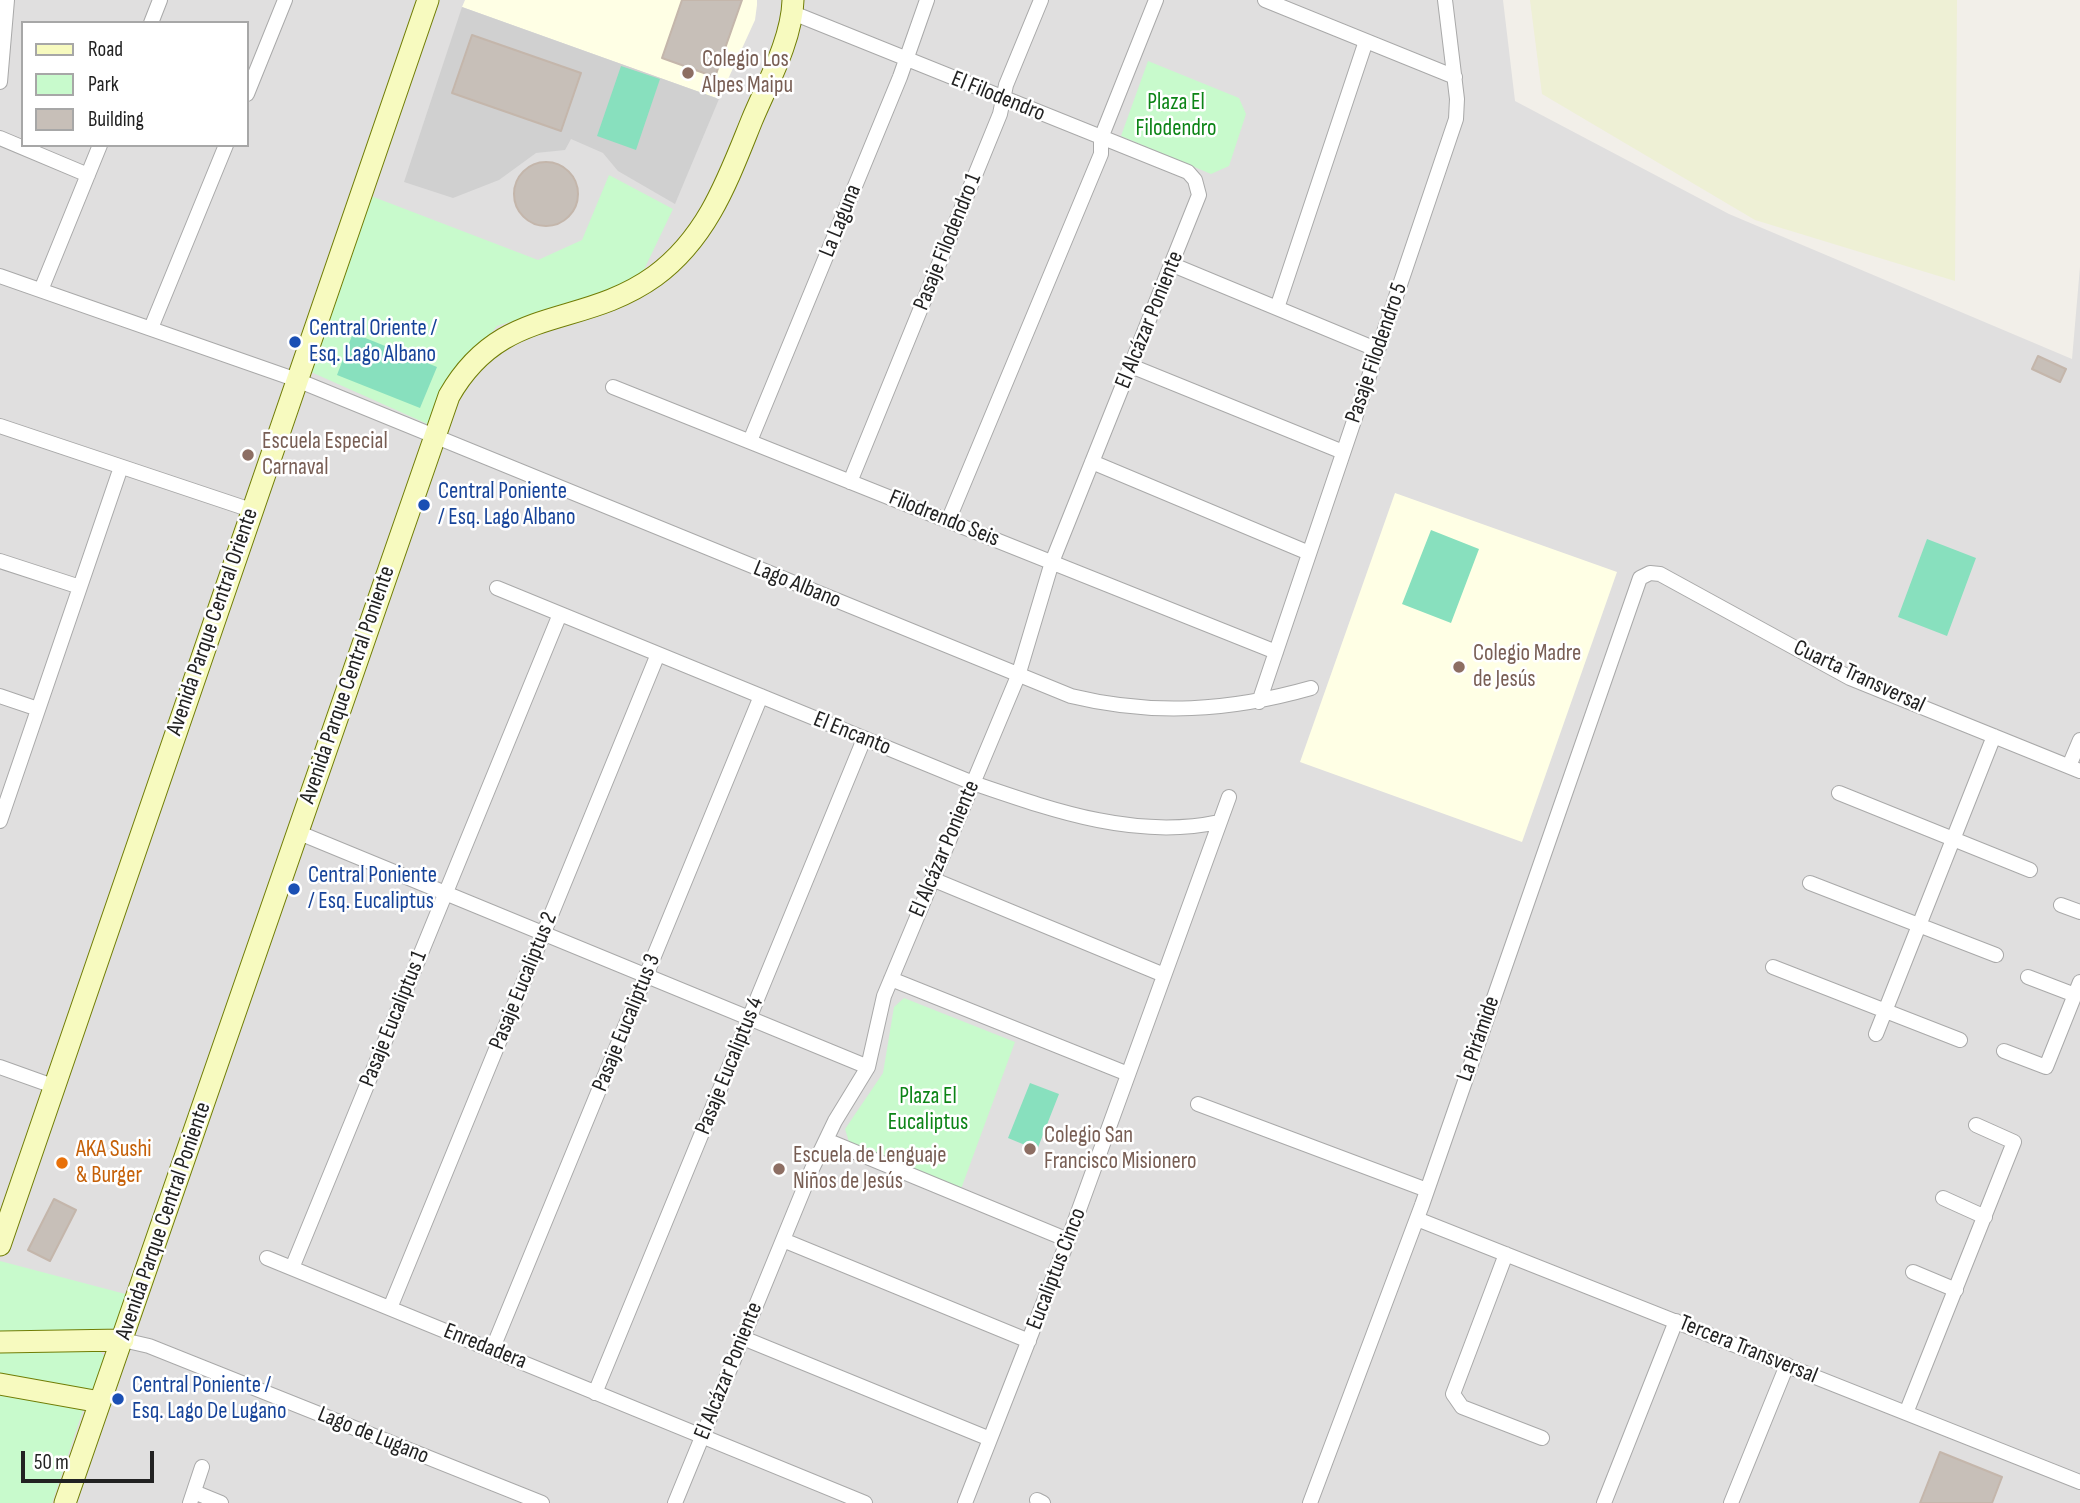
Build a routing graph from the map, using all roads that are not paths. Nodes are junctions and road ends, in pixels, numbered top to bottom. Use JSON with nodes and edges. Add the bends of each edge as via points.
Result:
{"nodes":[{"id":1,"x":7,"y":0,"type":"edge"},
{"id":2,"x":160,"y":0,"type":"edge"},
{"id":3,"x":285,"y":0,"type":"edge"},
{"id":4,"x":428,"y":0,"type":"edge"},
{"id":5,"x":927,"y":0,"type":"edge"},
{"id":6,"x":1041,"y":0,"type":"edge"},
{"id":7,"x":1156,"y":0,"type":"edge"},
{"id":8,"x":1445,"y":0,"type":"edge"},
{"id":9,"x":1271,"y":1,"type":"edge"},
{"id":10,"x":793,"y":6,"type":"edge"},
{"id":11,"x":152,"y":21,"type":"edge"},
{"id":12,"x":1366,"y":41,"type":"junction"},
{"id":13,"x":905,"y":59,"type":"junction"},
{"id":14,"x":1455,"y":77,"type":"junction"},
{"id":15,"x":0,"y":82,"type":"edge"},
{"id":16,"x":248,"y":92,"type":"edge"},
{"id":17,"x":1003,"y":99,"type":"junction"},
{"id":18,"x":0,"y":138,"type":"edge"},
{"id":19,"x":1101,"y":138,"type":"junction"},
{"id":20,"x":21,"y":147,"type":"edge"},
{"id":21,"x":21,"y":147,"type":"edge"},
{"id":22,"x":99,"y":147,"type":"edge"},
{"id":23,"x":225,"y":147,"type":"edge"},
{"id":24,"x":88,"y":175,"type":"junction"},
{"id":25,"x":1198,"y":187,"type":"joint"},
{"id":26,"x":1173,"y":265,"type":"junction"},
{"id":27,"x":0,"y":276,"type":"edge"},
{"id":28,"x":41,"y":290,"type":"junction"},
{"id":29,"x":1277,"y":308,"type":"junction"},
{"id":30,"x":151,"y":328,"type":"junction"},
{"id":31,"x":1378,"y":350,"type":"junction"},
{"id":32,"x":1131,"y":366,"type":"junction"},
{"id":33,"x":297,"y":380,"type":"junction"},
{"id":34,"x":613,"y":387,"type":"dead end"},
{"id":35,"x":0,"y":426,"type":"edge"},
{"id":36,"x":435,"y":436,"type":"junction"},
{"id":37,"x":750,"y":442,"type":"junction"},
{"id":38,"x":1343,"y":452,"type":"junction"},
{"id":39,"x":1092,"y":462,"type":"junction"},
{"id":40,"x":121,"y":467,"type":"junction"},
{"id":41,"x":850,"y":482,"type":"junction"},
{"id":42,"x":251,"y":510,"type":"junction"},
{"id":43,"x":948,"y":521,"type":"junction"},
{"id":44,"x":1309,"y":553,"type":"junction"},
{"id":45,"x":0,"y":561,"type":"edge"},
{"id":46,"x":1052,"y":562,"type":"junction"},
{"id":47,"x":1645,"y":575,"type":"joint"},
{"id":48,"x":80,"y":587,"type":"junction"},
{"id":49,"x":497,"y":588,"type":"dead end"},
{"id":50,"x":560,"y":614,"type":"junction"},
{"id":51,"x":1276,"y":652,"type":"junction"},
{"id":52,"x":658,"y":654,"type":"junction"},
{"id":53,"x":1018,"y":676,"type":"junction"},
{"id":54,"x":1311,"y":688,"type":"dead end"},
{"id":55,"x":0,"y":696,"type":"edge"},
{"id":56,"x":761,"y":696,"type":"junction"},
{"id":57,"x":1259,"y":702,"type":"junction"},
{"id":58,"x":38,"y":709,"type":"junction"},
{"id":59,"x":1994,"y":736,"type":"junction"},
{"id":60,"x":864,"y":739,"type":"junction"},
{"id":61,"x":2080,"y":740,"type":"edge"},
{"id":62,"x":2075,"y":769,"type":"edge"},
{"id":63,"x":973,"y":783,"type":"junction"},
{"id":64,"x":1839,"y":793,"type":"dead end"},
{"id":65,"x":1229,"y":797,"type":"dead end"},
{"id":66,"x":0,"y":821,"type":"edge"},
{"id":67,"x":1219,"y":821,"type":"junction"},
{"id":68,"x":297,"y":832,"type":"junction"},
{"id":69,"x":1953,"y":839,"type":"junction"},
{"id":70,"x":2030,"y":870,"type":"dead end"},
{"id":71,"x":932,"y":879,"type":"junction"},
{"id":72,"x":1810,"y":883,"type":"dead end"},
{"id":73,"x":445,"y":893,"type":"junction"},
{"id":74,"x":2062,"y":905,"type":"dead end"},
{"id":75,"x":2080,"y":912,"type":"edge"},
{"id":76,"x":1919,"y":925,"type":"junction"},
{"id":77,"x":544,"y":933,"type":"junction"},
{"id":78,"x":1996,"y":955,"type":"dead end"},
{"id":79,"x":1773,"y":967,"type":"dead end"},
{"id":80,"x":646,"y":975,"type":"junction"},
{"id":81,"x":1164,"y":975,"type":"junction"},
{"id":82,"x":2028,"y":977,"type":"dead end"},
{"id":83,"x":891,"y":979,"type":"junction"},
{"id":84,"x":2077,"y":989,"type":"edge"},
{"id":85,"x":1885,"y":1010,"type":"junction"},
{"id":86,"x":749,"y":1018,"type":"junction"},
{"id":87,"x":1876,"y":1034,"type":"dead end"},
{"id":88,"x":1960,"y":1040,"type":"dead end"},
{"id":89,"x":2004,"y":1051,"type":"dead end"},
{"id":90,"x":0,"y":1067,"type":"edge"},
{"id":91,"x":868,"y":1067,"type":"junction"},
{"id":92,"x":1128,"y":1074,"type":"junction"},
{"id":93,"x":53,"y":1086,"type":"junction"},
{"id":94,"x":1198,"y":1104,"type":"dead end"},
{"id":95,"x":1976,"y":1125,"type":"dead end"},
{"id":96,"x":826,"y":1140,"type":"junction"},
{"id":97,"x":1427,"y":1190,"type":"junction"},
{"id":98,"x":1944,"y":1198,"type":"dead end"},
{"id":99,"x":1984,"y":1217,"type":"junction"},
{"id":100,"x":1417,"y":1219,"type":"junction"},
{"id":101,"x":783,"y":1240,"type":"junction"},
{"id":102,"x":1068,"y":1240,"type":"junction"},
{"id":103,"x":0,"y":1245,"type":"edge"},
{"id":104,"x":1506,"y":1254,"type":"junction"},
{"id":105,"x":267,"y":1258,"type":"dead end"},
{"id":106,"x":292,"y":1268,"type":"junction"},
{"id":107,"x":1913,"y":1272,"type":"dead end"},
{"id":108,"x":1956,"y":1290,"type":"junction"},
{"id":109,"x":390,"y":1308,"type":"junction"},
{"id":110,"x":1676,"y":1321,"type":"junction"},
{"id":111,"x":743,"y":1338,"type":"junction"},
{"id":112,"x":123,"y":1340,"type":"junction"},
{"id":113,"x":1030,"y":1341,"type":"junction"},
{"id":114,"x":0,"y":1342,"type":"edge"},
{"id":115,"x":492,"y":1350,"type":"junction"},
{"id":116,"x":1787,"y":1365,"type":"junction"},
{"id":117,"x":0,"y":1384,"type":"edge"},
{"id":118,"x":596,"y":1393,"type":"junction"},
{"id":119,"x":100,"y":1402,"type":"junction"},
{"id":120,"x":1906,"y":1413,"type":"junction"},
{"id":121,"x":702,"y":1437,"type":"junction"},
{"id":122,"x":1542,"y":1438,"type":"dead end"},
{"id":123,"x":990,"y":1439,"type":"junction"},
{"id":124,"x":202,"y":1467,"type":"dead end"},
{"id":125,"x":2080,"y":1482,"type":"edge"},
{"id":126,"x":192,"y":1498,"type":"edge"},
{"id":127,"x":65,"y":1503,"type":"edge"},
{"id":128,"x":221,"y":1503,"type":"edge"},
{"id":129,"x":542,"y":1503,"type":"edge"},
{"id":130,"x":675,"y":1503,"type":"edge"},
{"id":131,"x":865,"y":1503,"type":"edge"},
{"id":132,"x":965,"y":1503,"type":"edge"},
{"id":133,"x":1310,"y":1503,"type":"edge"},
{"id":134,"x":1604,"y":1503,"type":"edge"},
{"id":135,"x":1731,"y":1503,"type":"edge"}],
"edges":[{"from":1,"to":15,"type":"street"},
{"from":2,"to":11,"type":"street"},
{"from":3,"to":16,"type":"street"},
{"from":4,"to":33,"type":"street","name":"Avenida Parque Central Oriente"},
{"from":5,"to":13,"type":"street","name":"La Laguna"},
{"from":6,"to":17,"type":"street","name":"Pasaje Filodendro 1"},
{"from":7,"to":19,"type":"street"},
{"from":8,"to":14,"type":"street","name":"Pasaje Filodendro 5"},
{"from":9,"to":12,"type":"street"},
{"from":10,"to":13,"type":"street","name":"El Filodendro"},
{"from":10,"to":36,"type":"street","name":"Avenida Parque Central Poniente","via":[[720,198],[690,244],[630,291],[532,323],[489,347],[455,386]]},
{"from":12,"to":14,"type":"street"},
{"from":12,"to":29,"type":"street"},
{"from":13,"to":17,"type":"street","name":"El Filodendro"},
{"from":13,"to":37,"type":"street","name":"La Laguna"},
{"from":14,"to":31,"type":"street","name":"Pasaje Filodendro 5","via":[[1456,119]]},
{"from":17,"to":19,"type":"street","name":"El Filodendro"},
{"from":17,"to":41,"type":"street","name":"Pasaje Filodendro 1"},
{"from":18,"to":21,"type":"street"},
{"from":19,"to":25,"type":"street","name":"El Filodendro","via":[[1188,173]]},
{"from":19,"to":43,"type":"street","via":[[1101,154]]},
{"from":20,"to":24,"type":"street"},
{"from":22,"to":24,"type":"street"},
{"from":23,"to":30,"type":"street"},
{"from":24,"to":28,"type":"street"},
{"from":25,"to":26,"type":"street","name":"El Alcázar Poniente","via":[[1198,203]]},
{"from":26,"to":29,"type":"street"},
{"from":26,"to":32,"type":"street","name":"El Alcázar Poniente"},
{"from":27,"to":28,"type":"street","name":"Lago Albano"},
{"from":28,"to":30,"type":"street","name":"Lago Albano"},
{"from":29,"to":31,"type":"street"},
{"from":30,"to":33,"type":"street","name":"Lago Albano"},
{"from":31,"to":38,"type":"street","name":"Pasaje Filodendro 5"},
{"from":32,"to":38,"type":"street"},
{"from":32,"to":39,"type":"street","name":"El Alcázar Poniente"},
{"from":33,"to":36,"type":"street","name":"Lago Albano"},
{"from":33,"to":42,"type":"street","name":"Avenida Parque Central Oriente"},
{"from":34,"to":37,"type":"street","name":"Filodrendo Seis"},
{"from":35,"to":40,"type":"street"},
{"from":36,"to":53,"type":"street","name":"Lago Albano"},
{"from":36,"to":68,"type":"street","name":"Avenida Parque Central Poniente"},
{"from":37,"to":41,"type":"street","name":"Filodrendo Seis"},
{"from":38,"to":44,"type":"street","name":"Pasaje Filodendro 5"},
{"from":39,"to":44,"type":"street"},
{"from":39,"to":46,"type":"street","name":"El Alcázar Poniente"},
{"from":40,"to":42,"type":"street"},
{"from":40,"to":48,"type":"street"},
{"from":41,"to":43,"type":"street","name":"Filodrendo Seis"},
{"from":42,"to":93,"type":"street","name":"Avenida Parque Central Oriente"},
{"from":43,"to":46,"type":"street","name":"Filodrendo Seis"},
{"from":44,"to":51,"type":"street","name":"Pasaje Filodendro 5"},
{"from":45,"to":48,"type":"street"},
{"from":46,"to":51,"type":"street","name":"Filodrendo Seis"},
{"from":46,"to":53,"type":"street","name":"El Alcázar Poniente"},
{"from":47,"to":59,"type":"street","name":"Cuarta Transversal","via":[[1660,575],[1850,678]]},
{"from":47,"to":97,"type":"street","name":"La Pirámide","via":[[1636,584]]},
{"from":48,"to":58,"type":"street"},
{"from":49,"to":50,"type":"street","name":"El Encanto"},
{"from":50,"to":52,"type":"street","name":"El Encanto"},
{"from":50,"to":73,"type":"street","name":"Pasaje Eucaliptus 1"},
{"from":51,"to":57,"type":"street","name":"Pasaje Filodendro 5"},
{"from":52,"to":56,"type":"street","name":"El Encanto"},
{"from":52,"to":77,"type":"street","name":"Pasaje Eucaliptus 2"},
{"from":53,"to":57,"type":"street","name":"Lago Albano","via":[[1071,696],[1129,707],[1184,710]]},
{"from":53,"to":63,"type":"street","name":"El Alcázar Poniente"},
{"from":54,"to":57,"type":"street","name":"Lago Albano"},
{"from":55,"to":58,"type":"street"},
{"from":56,"to":60,"type":"street","name":"El Encanto"},
{"from":56,"to":80,"type":"street","name":"Pasaje Eucaliptus 3"},
{"from":58,"to":66,"type":"street"},
{"from":59,"to":62,"type":"street","name":"Cuarta Transversal"},
{"from":59,"to":69,"type":"street"},
{"from":60,"to":63,"type":"street","name":"El Encanto"},
{"from":60,"to":86,"type":"street","name":"Pasaje Eucaliptus 4"},
{"from":61,"to":62,"type":"street"},
{"from":63,"to":67,"type":"street","name":"El Encanto","via":[[1056,810],[1119,824],[1157,827]]},
{"from":63,"to":71,"type":"street","name":"El Alcázar Poniente"},
{"from":64,"to":69,"type":"street"},
{"from":65,"to":67,"type":"street","name":"Eucaliptus Cinco"},
{"from":67,"to":81,"type":"street","name":"Eucaliptus Cinco"},
{"from":68,"to":73,"type":"street"},
{"from":68,"to":112,"type":"street","name":"Avenida Parque Central Poniente"},
{"from":69,"to":70,"type":"street"},
{"from":69,"to":76,"type":"street"},
{"from":71,"to":81,"type":"street"},
{"from":71,"to":83,"type":"street","name":"El Alcázar Poniente"},
{"from":72,"to":76,"type":"street"},
{"from":73,"to":77,"type":"street"},
{"from":73,"to":106,"type":"street","name":"Pasaje Eucaliptus 1"},
{"from":74,"to":75,"type":"street"},
{"from":76,"to":78,"type":"street"},
{"from":76,"to":85,"type":"street"},
{"from":77,"to":80,"type":"street"},
{"from":77,"to":109,"type":"street","name":"Pasaje Eucaliptus 2"},
{"from":79,"to":85,"type":"street"},
{"from":80,"to":86,"type":"street"},
{"from":80,"to":115,"type":"street","name":"Pasaje Eucaliptus 3"},
{"from":81,"to":92,"type":"street","name":"Eucaliptus Cinco"},
{"from":82,"to":84,"type":"street"},
{"from":83,"to":91,"type":"street","name":"El Alcázar Poniente"},
{"from":83,"to":92,"type":"street"},
{"from":84,"to":89,"type":"street","via":[[2046,1067]]},
{"from":85,"to":87,"type":"street"},
{"from":85,"to":88,"type":"street"},
{"from":86,"to":91,"type":"street"},
{"from":86,"to":118,"type":"street","name":"Pasaje Eucaliptus 4"},
{"from":90,"to":93,"type":"street"},
{"from":91,"to":96,"type":"street","name":"El Alcázar Poniente"},
{"from":92,"to":102,"type":"street","name":"Eucaliptus Cinco"},
{"from":93,"to":103,"type":"street","name":"Avenida Parque Central Oriente"},
{"from":94,"to":97,"type":"street"},
{"from":95,"to":99,"type":"street","via":[[2014,1142]]},
{"from":96,"to":101,"type":"street","name":"El Alcázar Poniente"},
{"from":96,"to":102,"type":"street"},
{"from":97,"to":100,"type":"street","name":"La Pirámide"},
{"from":98,"to":99,"type":"street"},
{"from":99,"to":108,"type":"street"},
{"from":100,"to":104,"type":"street","name":"Tercera Transversal"},
{"from":100,"to":133,"type":"street","name":"La Pirámide"},
{"from":101,"to":111,"type":"street","name":"El Alcázar Poniente"},
{"from":101,"to":113,"type":"street"},
{"from":102,"to":113,"type":"street","name":"Eucaliptus Cinco"},
{"from":104,"to":110,"type":"street","name":"Tercera Transversal"},
{"from":104,"to":122,"type":"street","via":[[1453,1394],[1462,1406]]},
{"from":105,"to":106,"type":"street","name":"Enredadera"},
{"from":106,"to":109,"type":"street","name":"Enredadera"},
{"from":107,"to":108,"type":"street"},
{"from":108,"to":120,"type":"street"},
{"from":109,"to":115,"type":"street","name":"Enredadera"},
{"from":110,"to":116,"type":"street","name":"Tercera Transversal"},
{"from":110,"to":134,"type":"street"},
{"from":111,"to":121,"type":"street","name":"El Alcázar Poniente"},
{"from":111,"to":123,"type":"street"},
{"from":112,"to":114,"type":"street","name":"Lago de Lugano"},
{"from":112,"to":119,"type":"street","name":"Avenida Parque Central Poniente"},
{"from":112,"to":129,"type":"street","name":"Lago de Lugano","via":[[149,1346]]},
{"from":113,"to":123,"type":"street","name":"Eucaliptus Cinco"},
{"from":115,"to":118,"type":"street","name":"Enredadera"},
{"from":116,"to":120,"type":"street","name":"Tercera Transversal"},
{"from":116,"to":135,"type":"street"},
{"from":117,"to":119,"type":"street"},
{"from":118,"to":121,"type":"street","name":"Enredadera"},
{"from":119,"to":127,"type":"street","name":"Avenida Parque Central Poniente"},
{"from":120,"to":125,"type":"street","name":"Tercera Transversal"},
{"from":121,"to":130,"type":"street","name":"El Alcázar Poniente"},
{"from":121,"to":131,"type":"street","name":"Enredadera"},
{"from":123,"to":132,"type":"street","name":"Eucaliptus Cinco"},
{"from":124,"to":126,"type":"street"},
{"from":126,"to":128,"type":"street"}]}
